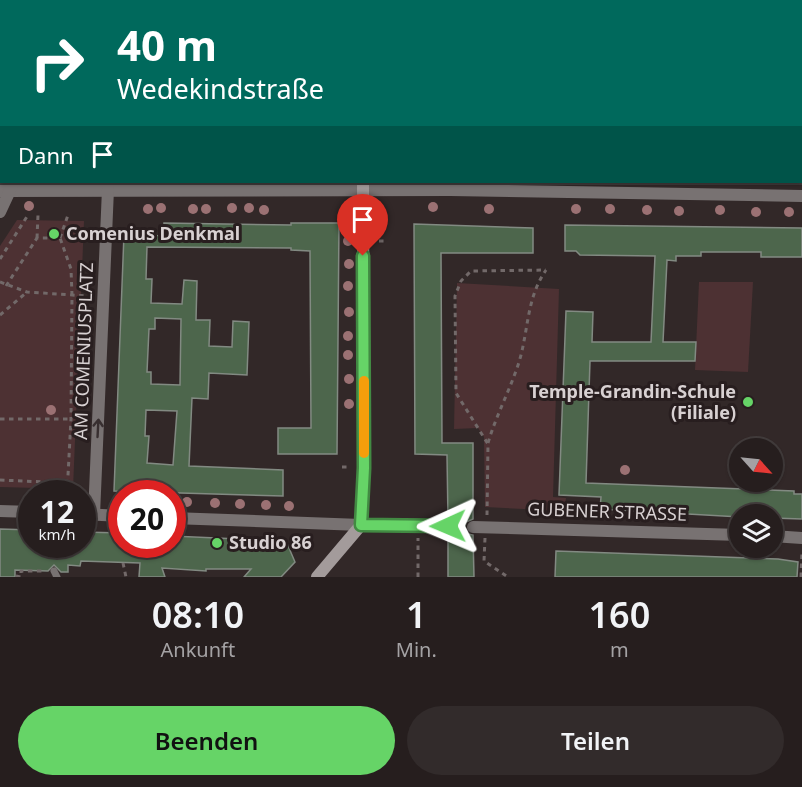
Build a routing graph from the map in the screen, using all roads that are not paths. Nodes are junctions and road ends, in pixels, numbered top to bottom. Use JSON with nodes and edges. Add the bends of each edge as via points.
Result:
{"nodes":[{"id":1,"x":363,"y":186,"type":"edge"},
{"id":2,"x":8,"y":188,"type":"edge"},
{"id":3,"x":108,"y":189,"type":"junction"},
{"id":4,"x":802,"y":196,"type":"edge"},
{"id":5,"x":0,"y":212,"type":"edge"},
{"id":6,"x":90,"y":480,"type":"edge"},
{"id":7,"x":0,"y":511,"type":"edge"},
{"id":8,"x":18,"y":512,"type":"edge"},
{"id":9,"x":186,"y":519,"type":"edge"},
{"id":10,"x":361,"y":525,"type":"junction"},
{"id":11,"x":448,"y":526,"type":"dead end"},
{"id":12,"x":473,"y":526,"type":"dead end"},
{"id":13,"x":729,"y":535,"type":"edge"},
{"id":14,"x":783,"y":536,"type":"edge"},
{"id":15,"x":802,"y":537,"type":"edge"},
{"id":16,"x":318,"y":577,"type":"edge"}],
"edges":[{"from":1,"to":3,"type":"street"},
{"from":1,"to":4,"type":"street"},
{"from":1,"to":10,"type":"street"},
{"from":2,"to":3,"type":"street","via":[[94,192]]},
{"from":2,"to":5,"type":"street"},
{"from":6,"to":3,"type":"street","name":"AM COMENIUSPLATZ","one_way":true},
{"from":7,"to":8,"type":"street"},
{"from":9,"to":10,"type":"street"},
{"from":10,"to":11,"type":"lane"},
{"from":10,"to":16,"type":"street"},
{"from":12,"to":13,"type":"street","name":"GUBENER STRASSE"},
{"from":14,"to":15,"type":"street"}]}
